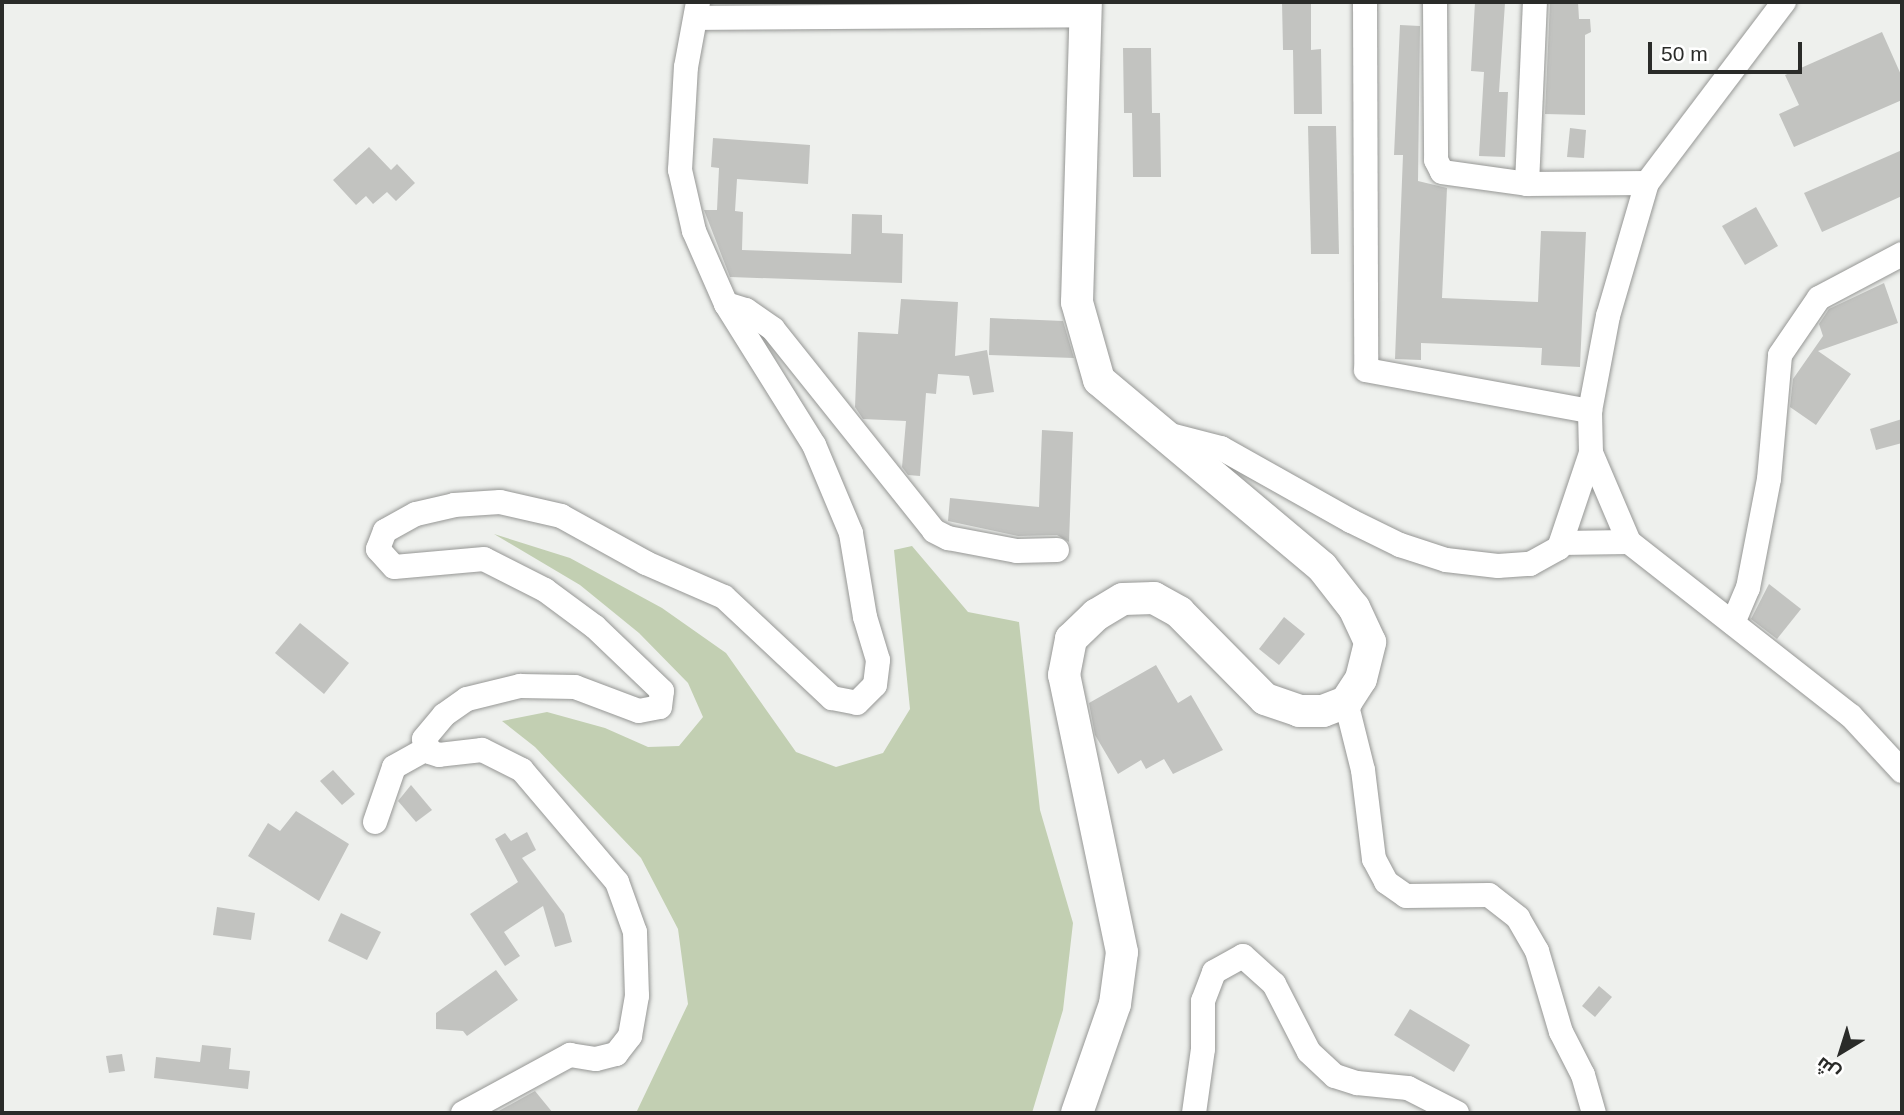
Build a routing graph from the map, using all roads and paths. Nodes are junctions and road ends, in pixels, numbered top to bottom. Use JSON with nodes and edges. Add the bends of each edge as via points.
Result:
{"nodes":[{"id":1,"x":1365,"y":2,"type":"edge"},
{"id":2,"x":1435,"y":2,"type":"edge"},
{"id":3,"x":1535,"y":2,"type":"edge"},
{"id":4,"x":1784,"y":2,"type":"edge"},
{"id":5,"x":1086,"y":8,"type":"edge"},
{"id":6,"x":763,"y":9,"type":"edge"},
{"id":7,"x":698,"y":10,"type":"edge"},
{"id":8,"x":1647,"y":183,"type":"junction"},
{"id":9,"x":1527,"y":184,"type":"junction"},
{"id":10,"x":1902,"y":254,"type":"edge"},
{"id":11,"x":726,"y":304,"type":"junction"},
{"id":12,"x":1590,"y":411,"type":"junction"},
{"id":13,"x":1156,"y":431,"type":"junction"},
{"id":14,"x":1591,"y":453,"type":"junction"},
{"id":15,"x":1629,"y":542,"type":"junction"},
{"id":16,"x":1561,"y":543,"type":"junction"},
{"id":17,"x":1057,"y":550,"type":"dead end"},
{"id":18,"x":1733,"y":624,"type":"junction"},
{"id":19,"x":1346,"y":702,"type":"junction"},
{"id":20,"x":428,"y":748,"type":"junction"},
{"id":21,"x":1902,"y":771,"type":"edge"},
{"id":22,"x":375,"y":822,"type":"dead end"},
{"id":23,"x":463,"y":1113,"type":"edge"},
{"id":24,"x":1077,"y":1113,"type":"edge"},
{"id":25,"x":1194,"y":1113,"type":"edge"},
{"id":26,"x":1458,"y":1113,"type":"edge"},
{"id":27,"x":1594,"y":1113,"type":"edge"}],
"edges":[{"from":1,"to":12,"type":"street","via":[[1366,370]]},
{"from":2,"to":9,"type":"street","via":[[1436,160],[1442,172]]},
{"from":3,"to":9,"type":"street"},
{"from":4,"to":8,"type":"street"},
{"from":5,"to":6,"type":"street"},
{"from":5,"to":13,"type":"main road","via":[[1077,302],[1099,380]]},
{"from":6,"to":7,"type":"street"},
{"from":7,"to":11,"type":"street","via":[[686,67],[680,170],[694,231]]},
{"from":8,"to":9,"type":"street"},
{"from":8,"to":12,"type":"street","via":[[1608,316]]},
{"from":10,"to":18,"type":"street","via":[[1819,298],[1780,355],[1769,479],[1748,588]]},
{"from":11,"to":17,"type":"street","via":[[746,310],[773,330],[934,531],[948,538],[1017,551]]},
{"from":11,"to":20,"type":"street","via":[[814,445],[851,533],[865,617],[878,660],[875,685],[857,703],[832,698],[724,597],[646,563],[561,516],[500,502],[454,505],[416,514],[384,531],[378,549],[394,567],[484,559],[545,590],[594,627],[662,691],[660,707],[639,711],[575,687],[520,686],[467,699],[429,731],[424,739]]},
{"from":12,"to":14,"type":"street"},
{"from":13,"to":16,"type":"street","via":[[1221,448],[1351,521],[1400,545],[1446,560],[1498,566],[1530,564]]},
{"from":13,"to":19,"type":"main road","via":[[1322,567],[1354,608],[1370,642],[1361,679]]},
{"from":14,"to":15,"type":"street"},
{"from":14,"to":16,"type":"street"},
{"from":15,"to":16,"type":"street"},
{"from":15,"to":18,"type":"street"},
{"from":18,"to":21,"type":"street","via":[[1851,716]]},
{"from":19,"to":24,"type":"main road","via":[[1323,711],[1298,710],[1265,699],[1179,612],[1154,598],[1123,599],[1096,615],[1071,639],[1064,675],[1122,952],[1115,1004]]},
{"from":19,"to":27,"type":"street","via":[[1363,770],[1374,859],[1387,882],[1406,896],[1489,895],[1518,918],[1537,951],[1561,1032],[1583,1075]]},
{"from":20,"to":22,"type":"street","via":[[394,767]]},
{"from":20,"to":23,"type":"street","via":[[439,755],[482,750],[522,770],[617,883],[635,932],[637,996],[630,1036],[616,1054],[596,1059],[570,1055]]},
{"from":25,"to":26,"type":"street","via":[[1203,1049],[1203,1001],[1214,972],[1243,956],[1274,984],[1310,1052],[1335,1076],[1408,1088]]}]}
